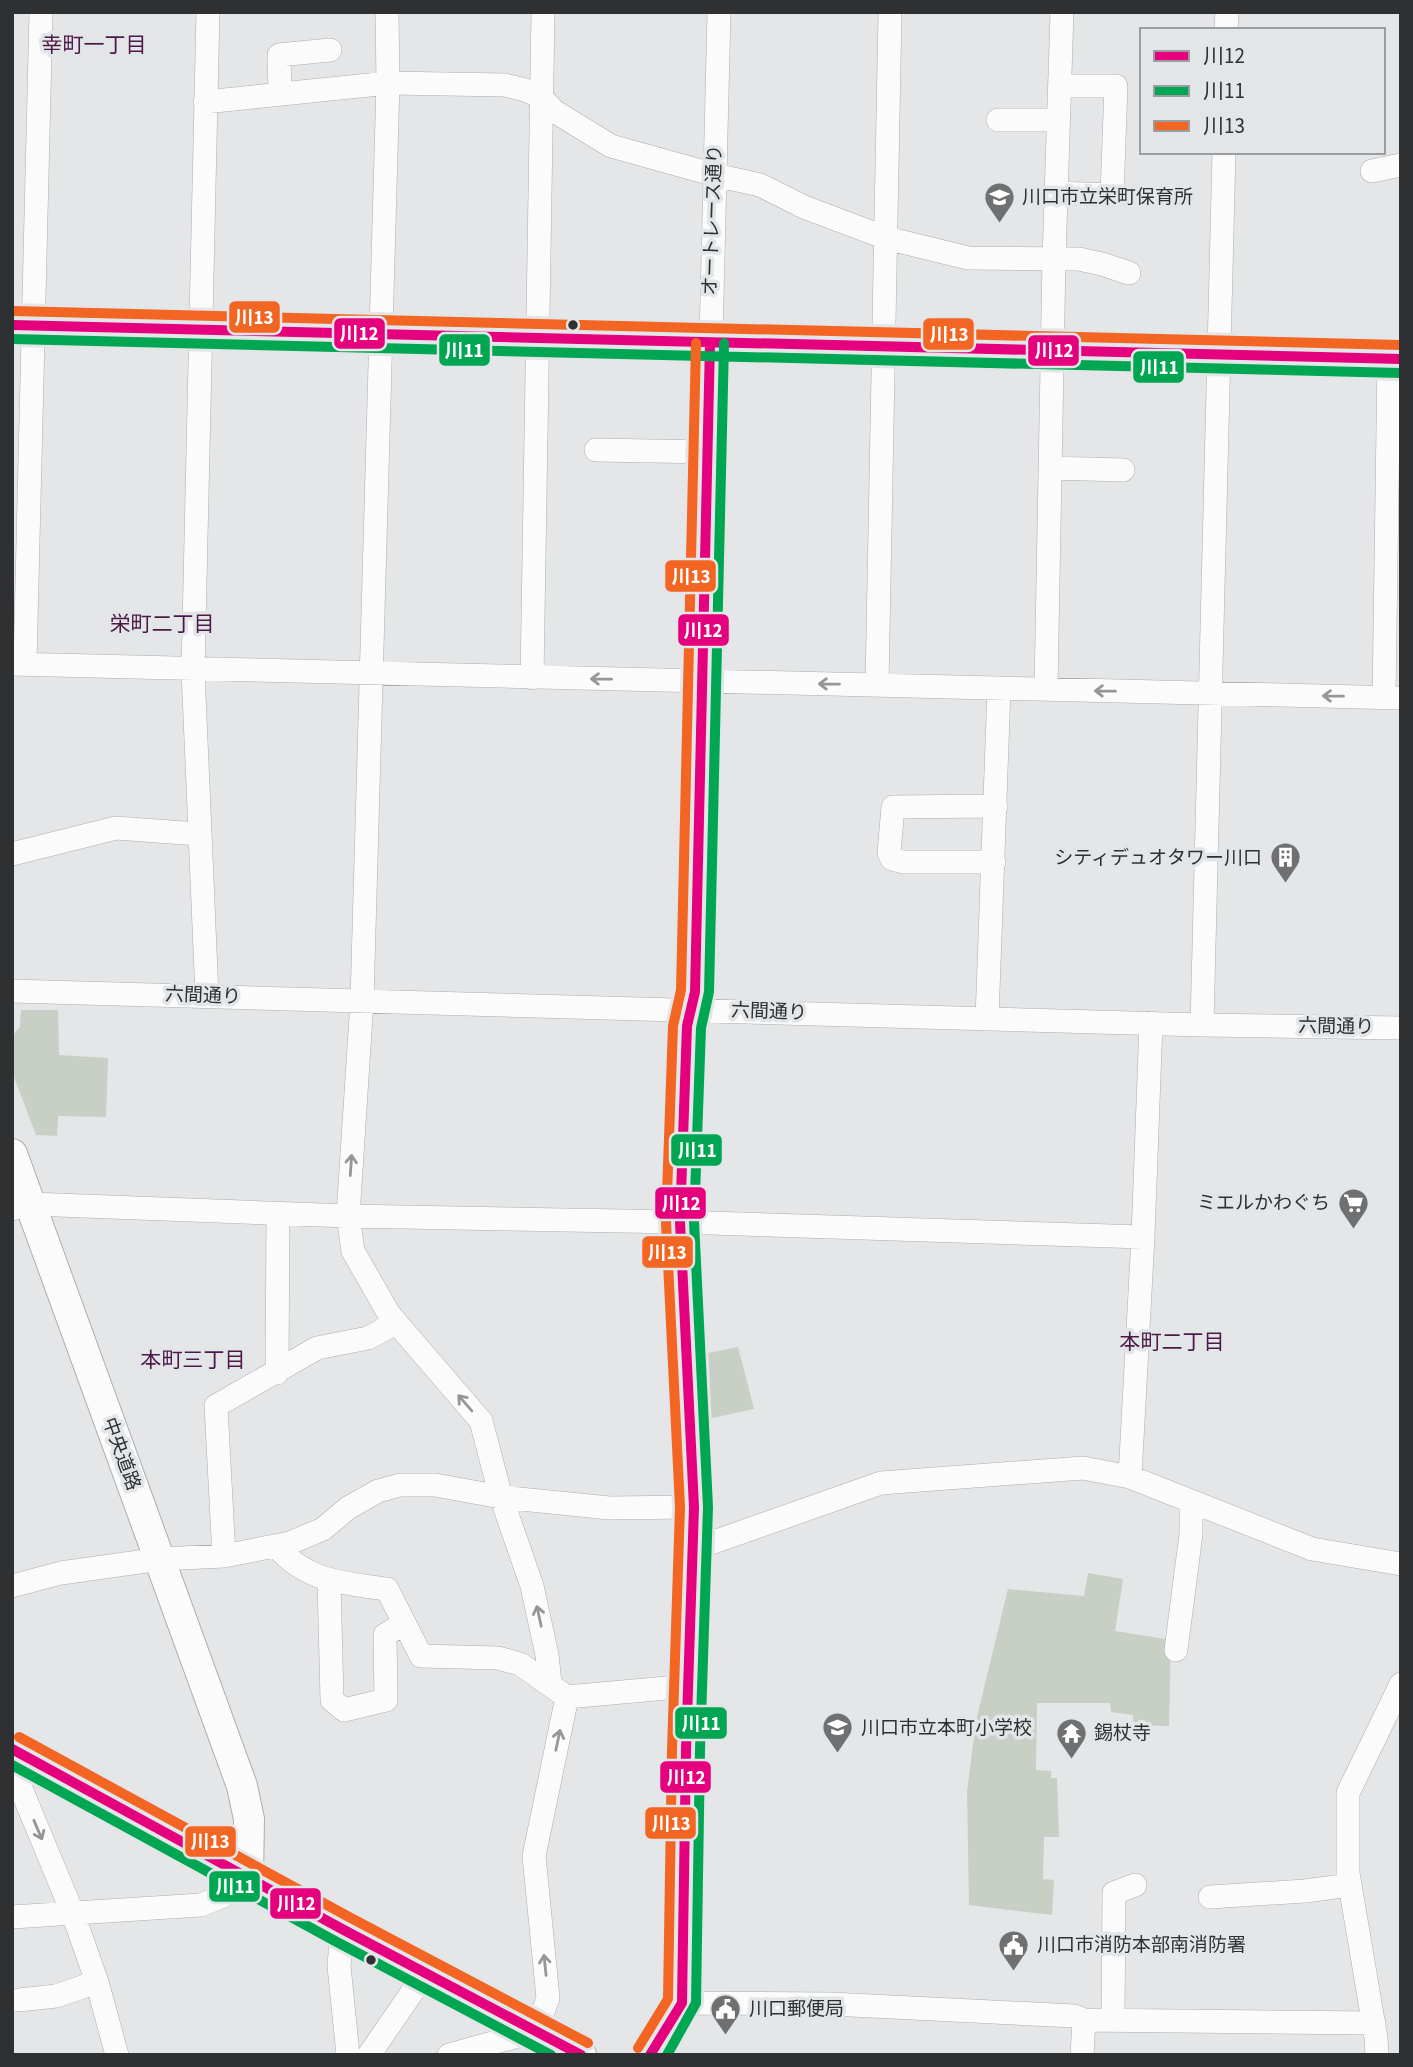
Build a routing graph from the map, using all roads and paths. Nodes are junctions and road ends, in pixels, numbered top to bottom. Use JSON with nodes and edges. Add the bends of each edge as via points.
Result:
{"nodes":[{"id":1,"x":41,"y":12,"type":"edge"},
{"id":2,"x":208,"y":12,"type":"edge"},
{"id":3,"x":387,"y":12,"type":"edge"},
{"id":4,"x":543,"y":12,"type":"edge"},
{"id":5,"x":719,"y":12,"type":"edge"},
{"id":6,"x":890,"y":12,"type":"edge"},
{"id":7,"x":1062,"y":12,"type":"edge"},
{"id":8,"x":330,"y":50,"type":"dead end"},
{"id":9,"x":388,"y":83,"type":"junction"},
{"id":10,"x":1060,"y":86,"type":"junction"},
{"id":11,"x":280,"y":94,"type":"junction"},
{"id":12,"x":541,"y":97,"type":"junction"},
{"id":13,"x":205,"y":102,"type":"junction"},
{"id":14,"x":998,"y":120,"type":"dead end"},
{"id":15,"x":1058,"y":120,"type":"junction"},
{"id":16,"x":1223,"y":154,"type":"edge"},
{"id":17,"x":1401,"y":165,"type":"edge"},
{"id":18,"x":1372,"y":171,"type":"dead end"},
{"id":19,"x":715,"y":175,"type":"junction"},
{"id":20,"x":1056,"y":193,"type":"junction"},
{"id":21,"x":886,"y":238,"type":"junction"},
{"id":22,"x":1054,"y":259,"type":"junction"},
{"id":23,"x":1129,"y":273,"type":"dead end"},
{"id":24,"x":22,"y":326,"type":"edge"},
{"id":25,"x":200,"y":330,"type":"junction"},
{"id":26,"x":379,"y":335,"type":"junction"},
{"id":27,"x":537,"y":340,"type":"junction"},
{"id":28,"x":710,"y":343,"type":"junction"},
{"id":29,"x":884,"y":347,"type":"junction"},
{"id":30,"x":1053,"y":351,"type":"junction"},
{"id":31,"x":1219,"y":354,"type":"junction"},
{"id":32,"x":1395,"y":359,"type":"edge"},
{"id":33,"x":596,"y":450,"type":"dead end"},
{"id":34,"x":708,"y":452,"type":"junction"},
{"id":35,"x":1050,"y":468,"type":"junction"},
{"id":36,"x":1123,"y":470,"type":"dead end"},
{"id":37,"x":19,"y":664,"type":"edge"},
{"id":38,"x":193,"y":670,"type":"junction"},
{"id":39,"x":371,"y":674,"type":"junction"},
{"id":40,"x":532,"y":678,"type":"junction"},
{"id":41,"x":703,"y":681,"type":"junction"},
{"id":42,"x":877,"y":685,"type":"junction"},
{"id":43,"x":999,"y":689,"type":"junction"},
{"id":44,"x":1046,"y":690,"type":"junction"},
{"id":45,"x":1210,"y":693,"type":"junction"},
{"id":46,"x":1392,"y":698,"type":"edge"},
{"id":47,"x":996,"y":806,"type":"junction"},
{"id":48,"x":198,"y":834,"type":"junction"},
{"id":49,"x":12,"y":854,"type":"edge"},
{"id":50,"x":994,"y":862,"type":"junction"},
{"id":51,"x":12,"y":991,"type":"edge"},
{"id":52,"x":207,"y":996,"type":"junction"},
{"id":53,"x":362,"y":1001,"type":"junction"},
{"id":54,"x":690,"y":1009,"type":"junction"},
{"id":55,"x":987,"y":1018,"type":"junction"},
{"id":56,"x":1151,"y":1023,"type":"junction"},
{"id":57,"x":1202,"y":1025,"type":"junction"},
{"id":58,"x":1401,"y":1028,"type":"edge"},
{"id":59,"x":12,"y":1154,"type":"edge"},
{"id":60,"x":22,"y":1206,"type":"edge"},
{"id":61,"x":278,"y":1214,"type":"junction"},
{"id":62,"x":348,"y":1216,"type":"junction"},
{"id":63,"x":680,"y":1222,"type":"junction"},
{"id":64,"x":1143,"y":1237,"type":"junction"},
{"id":65,"x":396,"y":1323,"type":"junction"},
{"id":66,"x":276,"y":1373,"type":"junction"},
{"id":67,"x":1130,"y":1477,"type":"junction"},
{"id":68,"x":501,"y":1497,"type":"junction"},
{"id":69,"x":1191,"y":1501,"type":"junction"},
{"id":70,"x":694,"y":1507,"type":"junction"},
{"id":71,"x":276,"y":1546,"type":"junction"},
{"id":72,"x":694,"y":1549,"type":"junction"},
{"id":73,"x":224,"y":1556,"type":"junction"},
{"id":74,"x":160,"y":1559,"type":"junction"},
{"id":75,"x":1401,"y":1564,"type":"edge"},
{"id":76,"x":329,"y":1581,"type":"junction"},
{"id":77,"x":12,"y":1586,"type":"edge"},
{"id":78,"x":403,"y":1624,"type":"junction"},
{"id":79,"x":1176,"y":1650,"type":"dead end"},
{"id":80,"x":1401,"y":1684,"type":"edge"},
{"id":81,"x":689,"y":1686,"type":"junction"},
{"id":82,"x":559,"y":1690,"type":"junction"},
{"id":83,"x":12,"y":1749,"type":"edge"},
{"id":84,"x":12,"y":1767,"type":"edge"},
{"id":85,"x":248,"y":1877,"type":"junction"},
{"id":86,"x":1135,"y":1885,"type":"dead end"},
{"id":87,"x":1350,"y":1885,"type":"junction"},
{"id":88,"x":1210,"y":1897,"type":"dead end"},
{"id":89,"x":73,"y":1914,"type":"junction"},
{"id":90,"x":12,"y":1917,"type":"edge"},
{"id":91,"x":342,"y":1929,"type":"junction"},
{"id":92,"x":426,"y":1972,"type":"junction"},
{"id":93,"x":97,"y":1982,"type":"junction"},
{"id":94,"x":19,"y":2000,"type":"dead end"},
{"id":95,"x":682,"y":2003,"type":"junction"},
{"id":96,"x":1084,"y":2020,"type":"junction"},
{"id":97,"x":1113,"y":2021,"type":"junction"},
{"id":98,"x":1374,"y":2023,"type":"junction"},
{"id":99,"x":536,"y":2031,"type":"junction"},
{"id":100,"x":117,"y":2055,"type":"edge"},
{"id":101,"x":348,"y":2055,"type":"edge"},
{"id":102,"x":369,"y":2055,"type":"edge"},
{"id":103,"x":449,"y":2055,"type":"edge"},
{"id":104,"x":581,"y":2055,"type":"edge"},
{"id":105,"x":650,"y":2055,"type":"edge"},
{"id":106,"x":1082,"y":2055,"type":"edge"},
{"id":107,"x":1377,"y":2055,"type":"edge"}],
"edges":[{"from":1,"to":24,"type":"street"},
{"from":2,"to":13,"type":"street"},
{"from":3,"to":9,"type":"street"},
{"from":4,"to":12,"type":"street"},
{"from":5,"to":19,"type":"street","name":"オートレース通り"},
{"from":6,"to":21,"type":"street"},
{"from":7,"to":10,"type":"street"},
{"from":8,"to":11,"type":"street","via":[[279,55]]},
{"from":9,"to":11,"type":"street"},
{"from":9,"to":12,"type":"street","via":[[505,85]]},
{"from":9,"to":26,"type":"street"},
{"from":10,"to":15,"type":"street"},
{"from":10,"to":20,"type":"street","via":[[1116,86],[1112,195]]},
{"from":11,"to":13,"type":"street"},
{"from":12,"to":19,"type":"street","via":[[554,111],[611,146]]},
{"from":12,"to":27,"type":"street"},
{"from":13,"to":25,"type":"street"},
{"from":14,"to":15,"type":"street"},
{"from":15,"to":20,"type":"street"},
{"from":16,"to":31,"type":"street"},
{"from":17,"to":18,"type":"street"},
{"from":19,"to":21,"type":"street","via":[[760,185]]},
{"from":19,"to":28,"type":"street","name":"オートレース通り"},
{"from":20,"to":22,"type":"street"},
{"from":21,"to":22,"type":"street","via":[[968,258]]},
{"from":21,"to":29,"type":"street"},
{"from":22,"to":23,"type":"street","via":[[1079,259]]},
{"from":22,"to":30,"type":"street"},
{"from":24,"to":25,"type":"street"},
{"from":24,"to":37,"type":"street"},
{"from":25,"to":26,"type":"street"},
{"from":25,"to":38,"type":"street"},
{"from":26,"to":27,"type":"street"},
{"from":26,"to":39,"type":"street"},
{"from":27,"to":28,"type":"street"},
{"from":27,"to":40,"type":"street"},
{"from":28,"to":29,"type":"street"},
{"from":28,"to":34,"type":"street","name":"オートレース通り"},
{"from":29,"to":30,"type":"street"},
{"from":29,"to":42,"type":"street"},
{"from":30,"to":31,"type":"street"},
{"from":30,"to":35,"type":"street"},
{"from":31,"to":32,"type":"street"},
{"from":31,"to":45,"type":"street"},
{"from":32,"to":46,"type":"street"},
{"from":33,"to":34,"type":"street"},
{"from":34,"to":41,"type":"street","name":"オートレース通り"},
{"from":35,"to":36,"type":"street"},
{"from":35,"to":44,"type":"street"},
{"from":37,"to":38,"type":"street"},
{"from":38,"to":39,"type":"street"},
{"from":38,"to":48,"type":"street"},
{"from":39,"to":40,"type":"street"},
{"from":39,"to":53,"type":"street"},
{"from":41,"to":40,"type":"street","one_way":true},
{"from":42,"to":41,"type":"street","one_way":true},
{"from":41,"to":54,"type":"street","name":"オートレース通り","via":[[695,992]]},
{"from":42,"to":43,"type":"street"},
{"from":43,"to":44,"type":"street"},
{"from":43,"to":47,"type":"street"},
{"from":45,"to":44,"type":"street","one_way":true},
{"from":46,"to":45,"type":"street","one_way":true},
{"from":45,"to":57,"type":"street"},
{"from":47,"to":50,"type":"street"},
{"from":47,"to":50,"type":"street","via":[[893,807],[889,853],[903,862]]},
{"from":48,"to":49,"type":"street","via":[[116,828]]},
{"from":48,"to":52,"type":"street"},
{"from":50,"to":55,"type":"street"},
{"from":51,"to":52,"type":"street","name":"六間通り"},
{"from":52,"to":53,"type":"street","name":"六間通り"},
{"from":53,"to":54,"type":"street","name":"六間通り"},
{"from":62,"to":53,"type":"street","one_way":true},
{"from":54,"to":55,"type":"street","name":"六間通り"},
{"from":54,"to":63,"type":"street","name":"オートレース通り"},
{"from":55,"to":56,"type":"street","name":"六間通り"},
{"from":56,"to":57,"type":"street","name":"六間通り"},
{"from":56,"to":64,"type":"street"},
{"from":57,"to":58,"type":"street","name":"六間通り"},
{"from":59,"to":60,"type":"main road","name":"中央道路"},
{"from":60,"to":61,"type":"street"},
{"from":60,"to":74,"type":"main road","name":"中央道路"},
{"from":61,"to":62,"type":"street"},
{"from":61,"to":66,"type":"street"},
{"from":62,"to":63,"type":"street"},
{"from":62,"to":65,"type":"street","via":[[353,1251]]},
{"from":63,"to":64,"type":"street"},
{"from":63,"to":70,"type":"street","name":"オートレース通り"},
{"from":64,"to":67,"type":"street"},
{"from":65,"to":66,"type":"street","via":[[368,1338],[317,1349]]},
{"from":68,"to":65,"type":"street","one_way":true,"via":[[481,1421]]},
{"from":66,"to":73,"type":"street","via":[[216,1406]]},
{"from":67,"to":69,"type":"street"},
{"from":67,"to":72,"type":"street","via":[[1083,1468],[881,1483]]},
{"from":68,"to":70,"type":"street","via":[[609,1508]]},
{"from":68,"to":71,"type":"street","via":[[435,1485],[400,1485],[348,1508],[323,1529]]},
{"from":82,"to":68,"type":"street","one_way":true,"via":[[532,1586]]},
{"from":69,"to":75,"type":"street","via":[[1312,1549]]},
{"from":69,"to":79,"type":"street"},
{"from":70,"to":72,"type":"street","name":"オートレース通り"},
{"from":71,"to":73,"type":"street"},
{"from":71,"to":76,"type":"street","via":[[289,1561]]},
{"from":72,"to":81,"type":"street","name":"オートレース通り"},
{"from":73,"to":74,"type":"street"},
{"from":74,"to":77,"type":"street","via":[[61,1573]]},
{"from":74,"to":85,"type":"main road","name":"中央道路","via":[[242,1786],[249,1819]]},
{"from":76,"to":78,"type":"street","via":[[387,1590]]},
{"from":76,"to":78,"type":"street","via":[[332,1700],[337,1706],[344,1710],[386,1700],[385,1635]]},
{"from":78,"to":82,"type":"street","via":[[421,1656],[498,1658],[520,1664]]},
{"from":80,"to":87,"type":"street","via":[[1348,1793]]},
{"from":81,"to":82,"type":"street"},
{"from":81,"to":95,"type":"street","name":"オートレース通り"},
{"from":99,"to":82,"type":"street","one_way":true,"via":[[548,1998],[534,1856]]},
{"from":83,"to":85,"type":"main road"},
{"from":84,"to":89,"type":"street","one_way":true},
{"from":85,"to":89,"type":"street","via":[[223,1896],[201,1905]]},
{"from":85,"to":91,"type":"main road"},
{"from":86,"to":97,"type":"street","via":[[1114,1893]]},
{"from":87,"to":88,"type":"street"},
{"from":87,"to":98,"type":"street"},
{"from":89,"to":90,"type":"street"},
{"from":89,"to":93,"type":"street"},
{"from":91,"to":92,"type":"main road"},
{"from":91,"to":101,"type":"street","via":[[340,1966]]},
{"from":92,"to":99,"type":"main road"},
{"from":92,"to":102,"type":"street"},
{"from":93,"to":94,"type":"street","via":[[56,1996]]},
{"from":93,"to":100,"type":"street"},
{"from":95,"to":96,"type":"street","via":[[844,2005]]},
{"from":95,"to":105,"type":"street"},
{"from":96,"to":97,"type":"street"},
{"from":96,"to":106,"type":"street"},
{"from":97,"to":98,"type":"street"},
{"from":98,"to":107,"type":"street"},
{"from":99,"to":103,"type":"street"},
{"from":99,"to":104,"type":"main road"}]}
